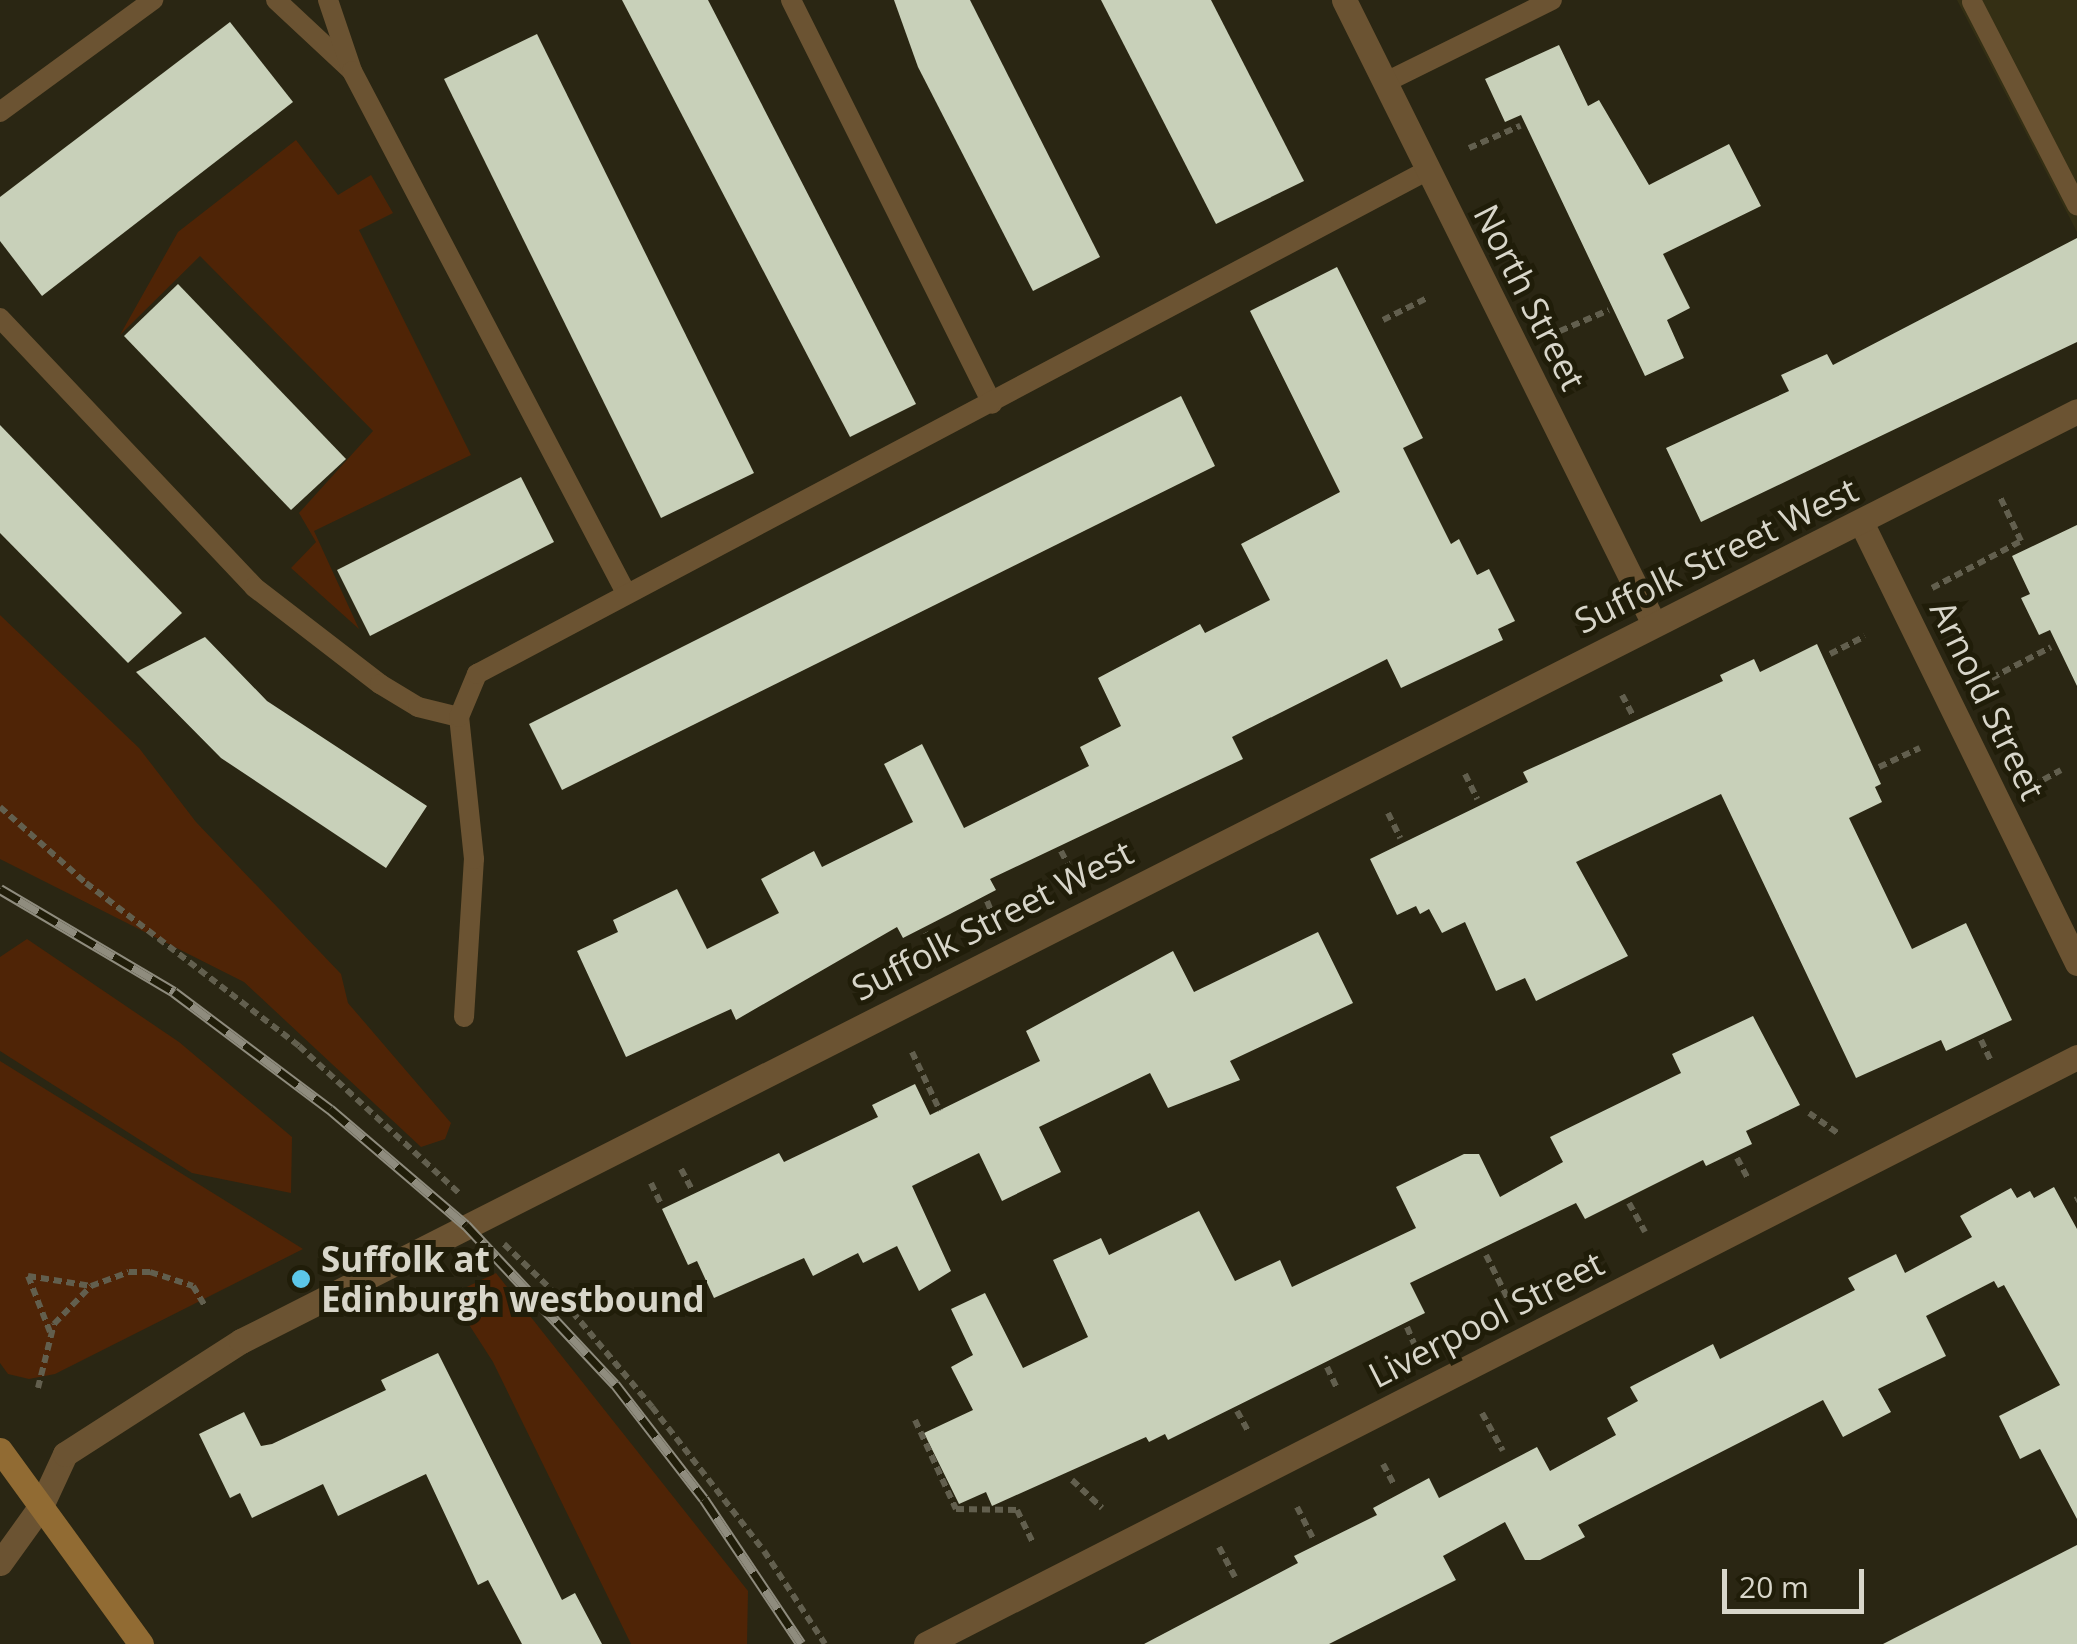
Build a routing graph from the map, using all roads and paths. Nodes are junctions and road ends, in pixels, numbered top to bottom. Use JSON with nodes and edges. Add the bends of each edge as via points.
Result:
{"nodes":[{"id":1,"x":153,"y":0,"type":"edge"},
{"id":2,"x":276,"y":0,"type":"edge"},
{"id":3,"x":328,"y":0,"type":"edge"},
{"id":4,"x":791,"y":0,"type":"edge"},
{"id":5,"x":1344,"y":0,"type":"edge"},
{"id":6,"x":1552,"y":0,"type":"edge"},
{"id":7,"x":1972,"y":2,"type":"edge"},
{"id":8,"x":352,"y":71,"type":"junction"},
{"id":9,"x":1386,"y":82,"type":"junction"},
{"id":10,"x":0,"y":112,"type":"edge"},
{"id":11,"x":1520,"y":126,"type":"dead end"},
{"id":12,"x":1469,"y":148,"type":"dead end"},
{"id":13,"x":1428,"y":170,"type":"junction"},
{"id":14,"x":2077,"y":206,"type":"edge"},
{"id":15,"x":1427,"y":298,"type":"dead end"},
{"id":16,"x":1608,"y":310,"type":"dead end"},
{"id":17,"x":0,"y":318,"type":"edge"},
{"id":18,"x":1382,"y":320,"type":"dead end"},
{"id":19,"x":1560,"y":332,"type":"dead end"},
{"id":20,"x":992,"y":404,"type":"junction"},
{"id":21,"x":2077,"y":411,"type":"edge"},
{"id":22,"x":2000,"y":497,"type":"dead end"},
{"id":23,"x":1861,"y":522,"type":"junction"},
{"id":24,"x":1932,"y":588,"type":"dead end"},
{"id":25,"x":626,"y":593,"type":"junction"},
{"id":26,"x":1654,"y":624,"type":"junction"},
{"id":27,"x":1865,"y":636,"type":"dead end"},
{"id":28,"x":2051,"y":647,"type":"dead end"},
{"id":29,"x":1830,"y":654,"type":"dead end"},
{"id":30,"x":1980,"y":684,"type":"dead end"},
{"id":31,"x":1622,"y":695,"type":"dead end"},
{"id":32,"x":1633,"y":716,"type":"dead end"},
{"id":33,"x":460,"y":717,"type":"junction"},
{"id":34,"x":1920,"y":748,"type":"dead end"},
{"id":35,"x":1879,"y":767,"type":"dead end"},
{"id":36,"x":2061,"y":770,"type":"dead end"},
{"id":37,"x":1465,"y":774,"type":"dead end"},
{"id":38,"x":2031,"y":786,"type":"dead end"},
{"id":39,"x":1478,"y":799,"type":"dead end"},
{"id":40,"x":0,"y":806,"type":"edge"},
{"id":41,"x":1388,"y":813,"type":"dead end"},
{"id":42,"x":1400,"y":838,"type":"dead end"},
{"id":43,"x":1061,"y":851,"type":"dead end"},
{"id":44,"x":1071,"y":871,"type":"dead end"},
{"id":45,"x":987,"y":901,"type":"dead end"},
{"id":46,"x":990,"y":911,"type":"dead end"},
{"id":47,"x":926,"y":932,"type":"dead end"},
{"id":48,"x":930,"y":942,"type":"dead end"},
{"id":49,"x":2077,"y":963,"type":"edge"},
{"id":50,"x":464,"y":1017,"type":"dead end"},
{"id":51,"x":912,"y":1052,"type":"dead end"},
{"id":52,"x":2077,"y":1057,"type":"edge"},
{"id":53,"x":940,"y":1111,"type":"dead end"},
{"id":54,"x":1809,"y":1112,"type":"dead end"},
{"id":55,"x":1838,"y":1134,"type":"dead end"},
{"id":56,"x":1736,"y":1158,"type":"dead end"},
{"id":57,"x":680,"y":1169,"type":"dead end"},
{"id":58,"x":1748,"y":1179,"type":"dead end"},
{"id":59,"x":652,"y":1183,"type":"dead end"},
{"id":60,"x":692,"y":1190,"type":"dead end"},
{"id":61,"x":463,"y":1198,"type":"dead end"},
{"id":62,"x":1629,"y":1203,"type":"dead end"},
{"id":63,"x":661,"y":1204,"type":"dead end"},
{"id":64,"x":1645,"y":1232,"type":"dead end"},
{"id":65,"x":514,"y":1253,"type":"dead end"},
{"id":66,"x":1486,"y":1255,"type":"dead end"},
{"id":67,"x":92,"y":1286,"type":"junction"},
{"id":68,"x":1509,"y":1300,"type":"dead end"},
{"id":69,"x":204,"y":1306,"type":"dead end"},
{"id":70,"x":1407,"y":1328,"type":"dead end"},
{"id":71,"x":51,"y":1333,"type":"junction"},
{"id":72,"x":1416,"y":1348,"type":"dead end"},
{"id":73,"x":1326,"y":1367,"type":"dead end"},
{"id":74,"x":38,"y":1388,"type":"dead end"},
{"id":75,"x":1338,"y":1388,"type":"dead end"},
{"id":76,"x":1237,"y":1411,"type":"dead end"},
{"id":77,"x":1482,"y":1414,"type":"dead end"},
{"id":78,"x":915,"y":1420,"type":"dead end"},
{"id":79,"x":1249,"y":1433,"type":"dead end"},
{"id":80,"x":0,"y":1450,"type":"edge"},
{"id":81,"x":1503,"y":1451,"type":"dead end"},
{"id":82,"x":1383,"y":1464,"type":"dead end"},
{"id":83,"x":1072,"y":1480,"type":"dead end"},
{"id":84,"x":1394,"y":1484,"type":"dead end"},
{"id":85,"x":42,"y":1506,"type":"junction"},
{"id":86,"x":1297,"y":1507,"type":"dead end"},
{"id":87,"x":1102,"y":1508,"type":"dead end"},
{"id":88,"x":1313,"y":1538,"type":"dead end"},
{"id":89,"x":1034,"y":1542,"type":"dead end"},
{"id":90,"x":1219,"y":1547,"type":"dead end"},
{"id":91,"x":0,"y":1563,"type":"edge"},
{"id":92,"x":1235,"y":1577,"type":"dead end"},
{"id":93,"x":142,"y":1644,"type":"edge"},
{"id":94,"x":825,"y":1644,"type":"edge"},
{"id":95,"x":926,"y":1644,"type":"edge"}],
"edges":[{"from":1,"to":10,"type":"lane"},
{"from":2,"to":8,"type":"lane"},
{"from":3,"to":8,"type":"lane"},
{"from":4,"to":20,"type":"lane"},
{"from":5,"to":9,"type":"street","name":"North Street"},
{"from":6,"to":9,"type":"lane"},
{"from":7,"to":14,"type":"lane"},
{"from":8,"to":25,"type":"lane"},
{"from":9,"to":13,"type":"street","name":"North Street"},
{"from":11,"to":12,"type":"path"},
{"from":13,"to":20,"type":"lane"},
{"from":13,"to":26,"type":"street","name":"North Street"},
{"from":15,"to":18,"type":"path"},
{"from":16,"to":19,"type":"path"},
{"from":17,"to":33,"type":"lane","via":[[254,587],[418,708]]},
{"from":20,"to":25,"type":"lane"},
{"from":21,"to":23,"type":"street","name":"Suffolk Street West"},
{"from":22,"to":24,"type":"path","via":[[2021,542]]},
{"from":23,"to":26,"type":"street","name":"Suffolk Street West"},
{"from":23,"to":49,"type":"street","name":"Arnold Street"},
{"from":25,"to":33,"type":"lane","via":[[477,674]]},
{"from":26,"to":85,"type":"street","name":"Suffolk Street West","via":[[241,1341],[65,1454]]},
{"from":27,"to":29,"type":"path"},
{"from":28,"to":30,"type":"path"},
{"from":31,"to":32,"type":"path"},
{"from":33,"to":50,"type":"lane","via":[[474,859]]},
{"from":34,"to":35,"type":"path"},
{"from":36,"to":38,"type":"path"},
{"from":37,"to":39,"type":"path"},
{"from":40,"to":61,"type":"path","via":[[86,883],[299,1046]]},
{"from":41,"to":42,"type":"path"},
{"from":43,"to":44,"type":"path"},
{"from":45,"to":46,"type":"path"},
{"from":47,"to":48,"type":"path"},
{"from":51,"to":53,"type":"path"},
{"from":52,"to":95,"type":"street","name":"Liverpool Street"},
{"from":54,"to":55,"type":"path"},
{"from":56,"to":58,"type":"path"},
{"from":57,"to":60,"type":"path"},
{"from":59,"to":63,"type":"path"},
{"from":62,"to":64,"type":"path"},
{"from":65,"to":94,"type":"path","via":[[652,1407]]},
{"from":66,"to":68,"type":"path"},
{"from":67,"to":69,"type":"path","via":[[128,1272],[150,1272],[193,1286]]},
{"from":67,"to":71,"type":"path"},
{"from":67,"to":71,"type":"path","via":[[28,1276]]},
{"from":70,"to":72,"type":"path"},
{"from":71,"to":74,"type":"path"},
{"from":73,"to":75,"type":"path"},
{"from":76,"to":79,"type":"path"},
{"from":77,"to":81,"type":"path"},
{"from":78,"to":89,"type":"path","via":[[956,1508],[1017,1510]]},
{"from":80,"to":85,"type":"main road"},
{"from":82,"to":84,"type":"path"},
{"from":83,"to":87,"type":"path"},
{"from":85,"to":91,"type":"street","name":"Suffolk Street West"},
{"from":85,"to":93,"type":"main road"},
{"from":86,"to":88,"type":"path"},
{"from":90,"to":92,"type":"path"}]}
